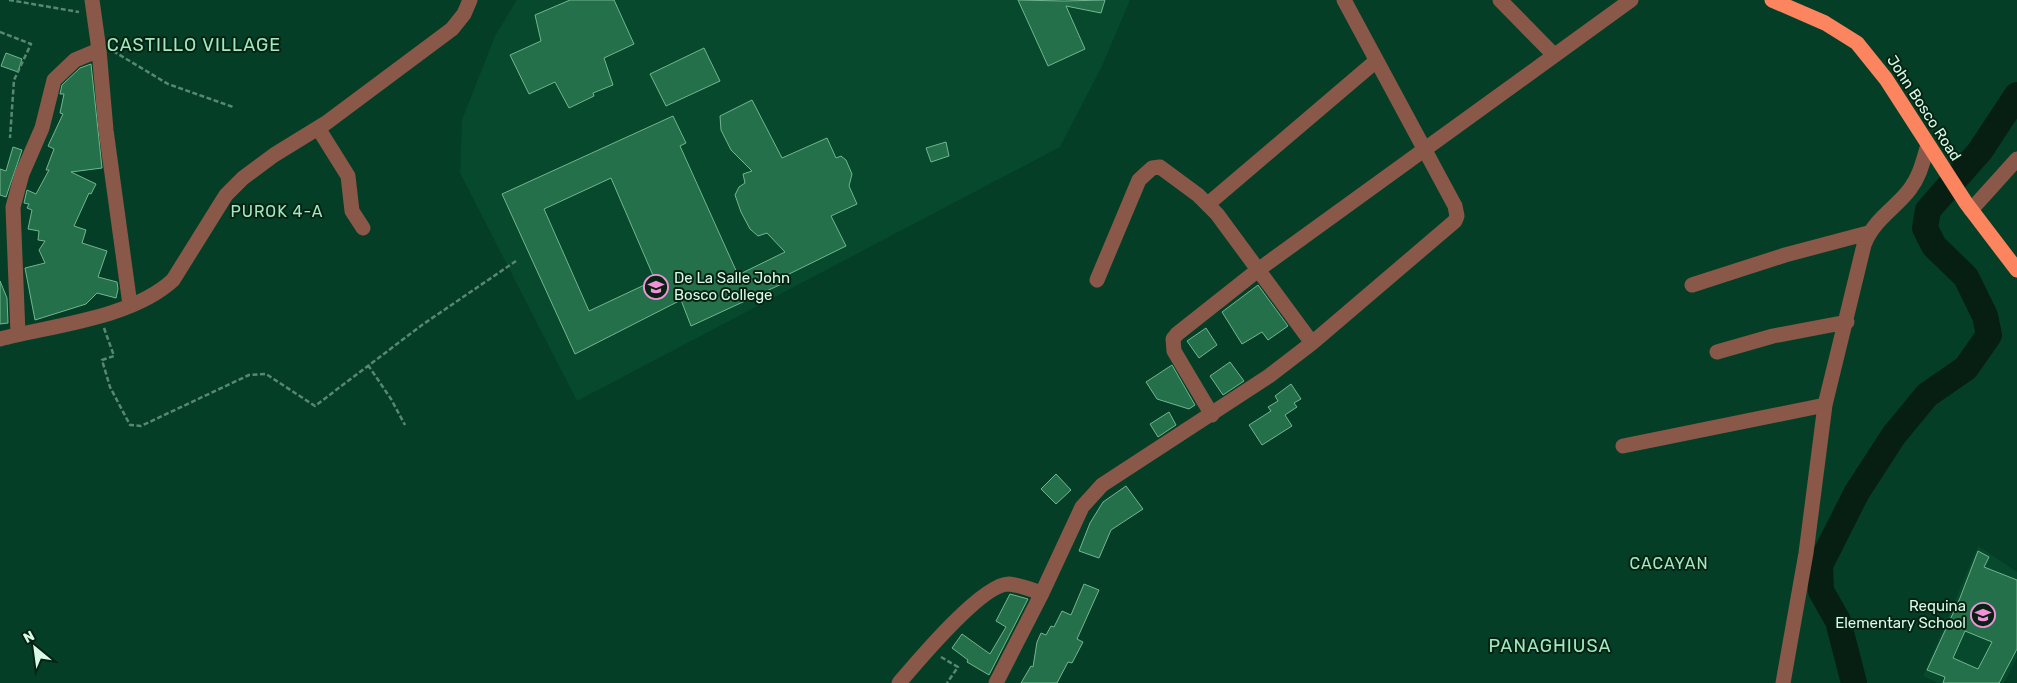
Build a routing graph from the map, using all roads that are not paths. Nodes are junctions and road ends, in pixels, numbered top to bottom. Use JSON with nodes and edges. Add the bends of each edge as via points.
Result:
{"nodes":[{"id":1,"x":470,"y":0,"type":"edge"},
{"id":2,"x":1344,"y":0,"type":"edge"},
{"id":3,"x":1500,"y":0,"type":"edge"},
{"id":4,"x":1631,"y":0,"type":"edge"},
{"id":5,"x":1772,"y":0,"type":"edge"},
{"id":6,"x":93,"y":7,"type":"edge"},
{"id":7,"x":99,"y":50,"type":"junction"},
{"id":8,"x":1554,"y":55,"type":"junction"},
{"id":9,"x":1376,"y":61,"type":"junction"},
{"id":10,"x":318,"y":128,"type":"junction"},
{"id":11,"x":1424,"y":150,"type":"junction"},
{"id":12,"x":1932,"y":151,"type":"junction"},
{"id":13,"x":2017,"y":159,"type":"edge"},
{"id":14,"x":1208,"y":204,"type":"junction"},
{"id":15,"x":1969,"y":207,"type":"junction"},
{"id":16,"x":363,"y":228,"type":"dead end"},
{"id":17,"x":1868,"y":233,"type":"junction"},
{"id":18,"x":1258,"y":270,"type":"junction"},
{"id":19,"x":2017,"y":270,"type":"edge"},
{"id":20,"x":1097,"y":280,"type":"dead end"},
{"id":21,"x":1692,"y":285,"type":"dead end"},
{"id":22,"x":130,"y":305,"type":"junction"},
{"id":23,"x":1847,"y":322,"type":"junction"},
{"id":24,"x":18,"y":334,"type":"junction"},
{"id":25,"x":0,"y":339,"type":"edge"},
{"id":26,"x":1312,"y":343,"type":"junction"},
{"id":27,"x":1717,"y":352,"type":"dead end"},
{"id":28,"x":1825,"y":405,"type":"junction"},
{"id":29,"x":1212,"y":414,"type":"junction"},
{"id":30,"x":1623,"y":446,"type":"dead end"},
{"id":31,"x":1042,"y":593,"type":"junction"},
{"id":32,"x":899,"y":683,"type":"edge"},
{"id":33,"x":996,"y":683,"type":"edge"},
{"id":34,"x":1783,"y":683,"type":"edge"}],
"edges":[{"from":1,"to":10,"type":"street","via":[[452,29]]},
{"from":2,"to":9,"type":"street"},
{"from":3,"to":8,"type":"street"},
{"from":4,"to":8,"type":"street"},
{"from":5,"to":12,"type":"highway","name":"John Bosco Road","via":[[1825,23],[1857,43],[1886,79]]},
{"from":6,"to":7,"type":"street"},
{"from":7,"to":22,"type":"street","via":[[106,130]]},
{"from":7,"to":24,"type":"street","via":[[74,60],[54,80],[42,128],[16,190],[13,207]]},
{"from":8,"to":11,"type":"street"},
{"from":9,"to":11,"type":"street"},
{"from":9,"to":14,"type":"street"},
{"from":10,"to":16,"type":"street","via":[[348,176],[352,211]]},
{"from":10,"to":22,"type":"street","via":[[243,178],[226,195],[173,280],[154,294]]},
{"from":11,"to":18,"type":"street"},
{"from":11,"to":26,"type":"street","via":[[1455,206],[1456,221]]},
{"from":12,"to":15,"type":"highway","name":"John Bosco Road"},
{"from":12,"to":17,"type":"street","via":[[1899,202]]},
{"from":13,"to":15,"type":"street"},
{"from":14,"to":18,"type":"street"},
{"from":14,"to":20,"type":"street","via":[[1160,167],[1144,174]]},
{"from":15,"to":19,"type":"highway","name":"John Bosco Road"},
{"from":17,"to":21,"type":"street"},
{"from":17,"to":23,"type":"street"},
{"from":18,"to":26,"type":"street"},
{"from":18,"to":29,"type":"street","via":[[1173,339],[1174,351]]},
{"from":22,"to":24,"type":"street"},
{"from":23,"to":27,"type":"street","via":[[1773,336]]},
{"from":23,"to":28,"type":"street"},
{"from":24,"to":25,"type":"street"},
{"from":26,"to":29,"type":"street"},
{"from":28,"to":30,"type":"street"},
{"from":28,"to":34,"type":"street","via":[[1806,553]]},
{"from":29,"to":31,"type":"street","via":[[1102,485],[1092,495],[1082,507]]},
{"from":31,"to":32,"type":"street","via":[[1002,585],[970,608],[927,648]]},
{"from":31,"to":33,"type":"street"}]}
